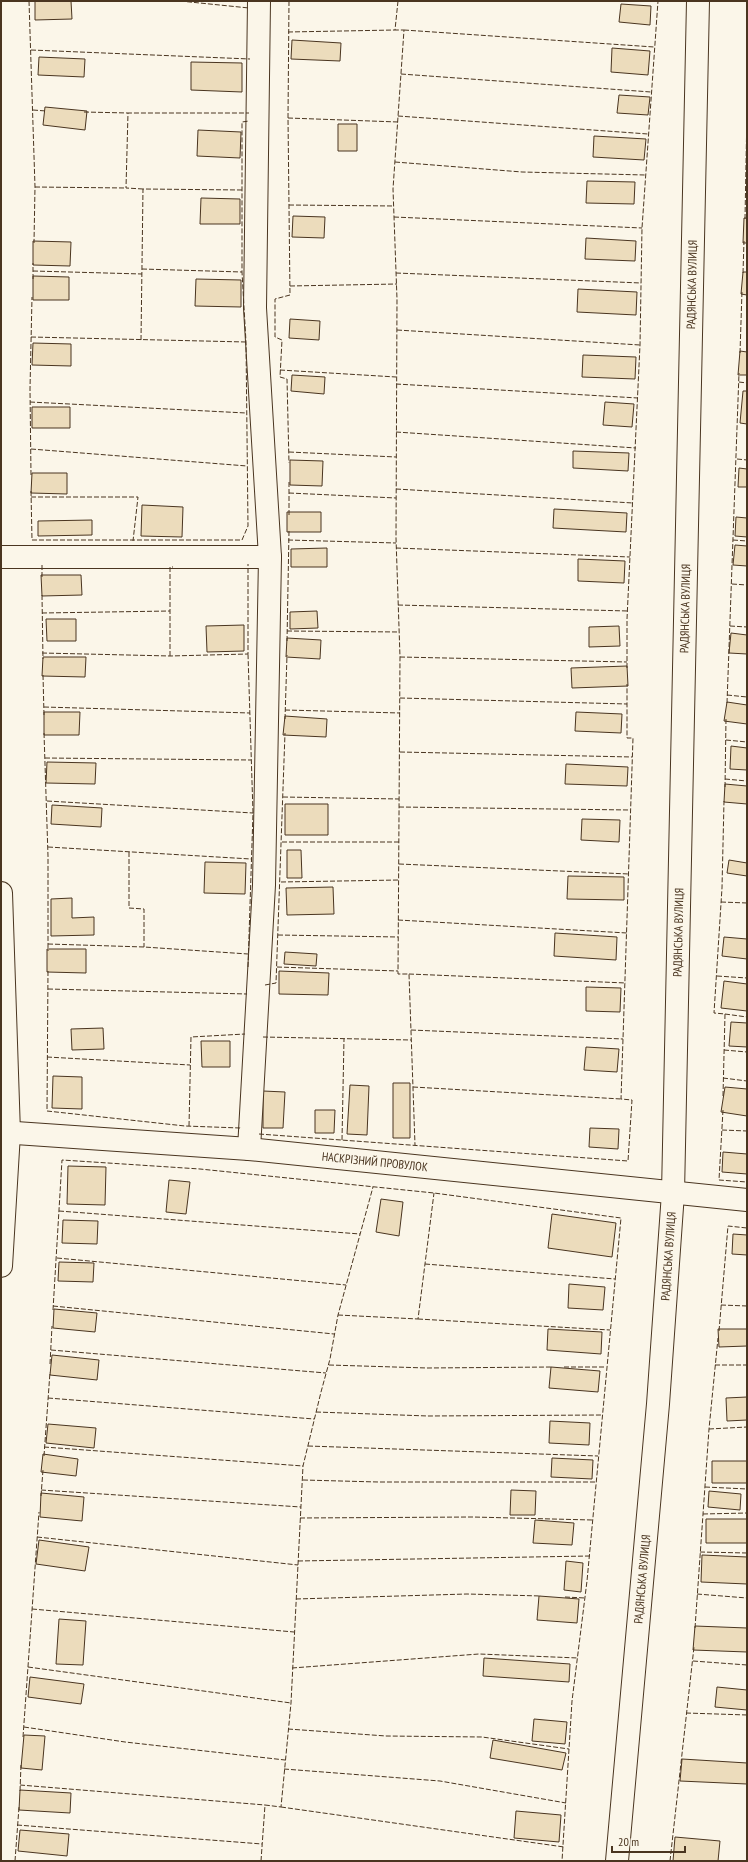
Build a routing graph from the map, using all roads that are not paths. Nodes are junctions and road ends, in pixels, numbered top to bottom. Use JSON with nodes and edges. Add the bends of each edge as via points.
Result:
{"nodes":[{"id":1,"x":259,"y":1,"type":"edge"},
{"id":2,"x":698,"y":1,"type":"edge"},
{"id":3,"x":1,"y":557,"type":"edge"},
{"id":4,"x":270,"y":557,"type":"junction"},
{"id":5,"x":1,"y":893,"type":"edge"},
{"id":6,"x":5,"y":1133,"type":"edge"},
{"id":7,"x":249,"y":1149,"type":"junction"},
{"id":8,"x":673,"y":1193,"type":"junction"},
{"id":9,"x":747,"y":1200,"type":"edge"},
{"id":10,"x":1,"y":1266,"type":"edge"},
{"id":11,"x":617,"y":1861,"type":"edge"}],
"edges":[{"from":1,"to":4,"type":"street","via":[[255,308]]},
{"from":2,"to":8,"type":"street","name":"РАДЯНСЬКА ВУЛИЦЯ"},
{"from":3,"to":4,"type":"street"},
{"from":4,"to":7,"type":"street","via":[[264,885]]},
{"from":5,"to":6,"type":"street"},
{"from":6,"to":7,"type":"street","name":"НАСКРІЗНИЙ ПРОВУЛОК"},
{"from":6,"to":10,"type":"street"},
{"from":7,"to":8,"type":"street","name":"НАСКРІЗНИЙ ПРОВУЛОК"},
{"from":8,"to":9,"type":"street","name":"НАСКРІЗНИЙ ПРОВУЛОК"},
{"from":8,"to":11,"type":"street","name":"РАДЯНСЬКА ВУЛИЦЯ","via":[[658,1404]]}]}
